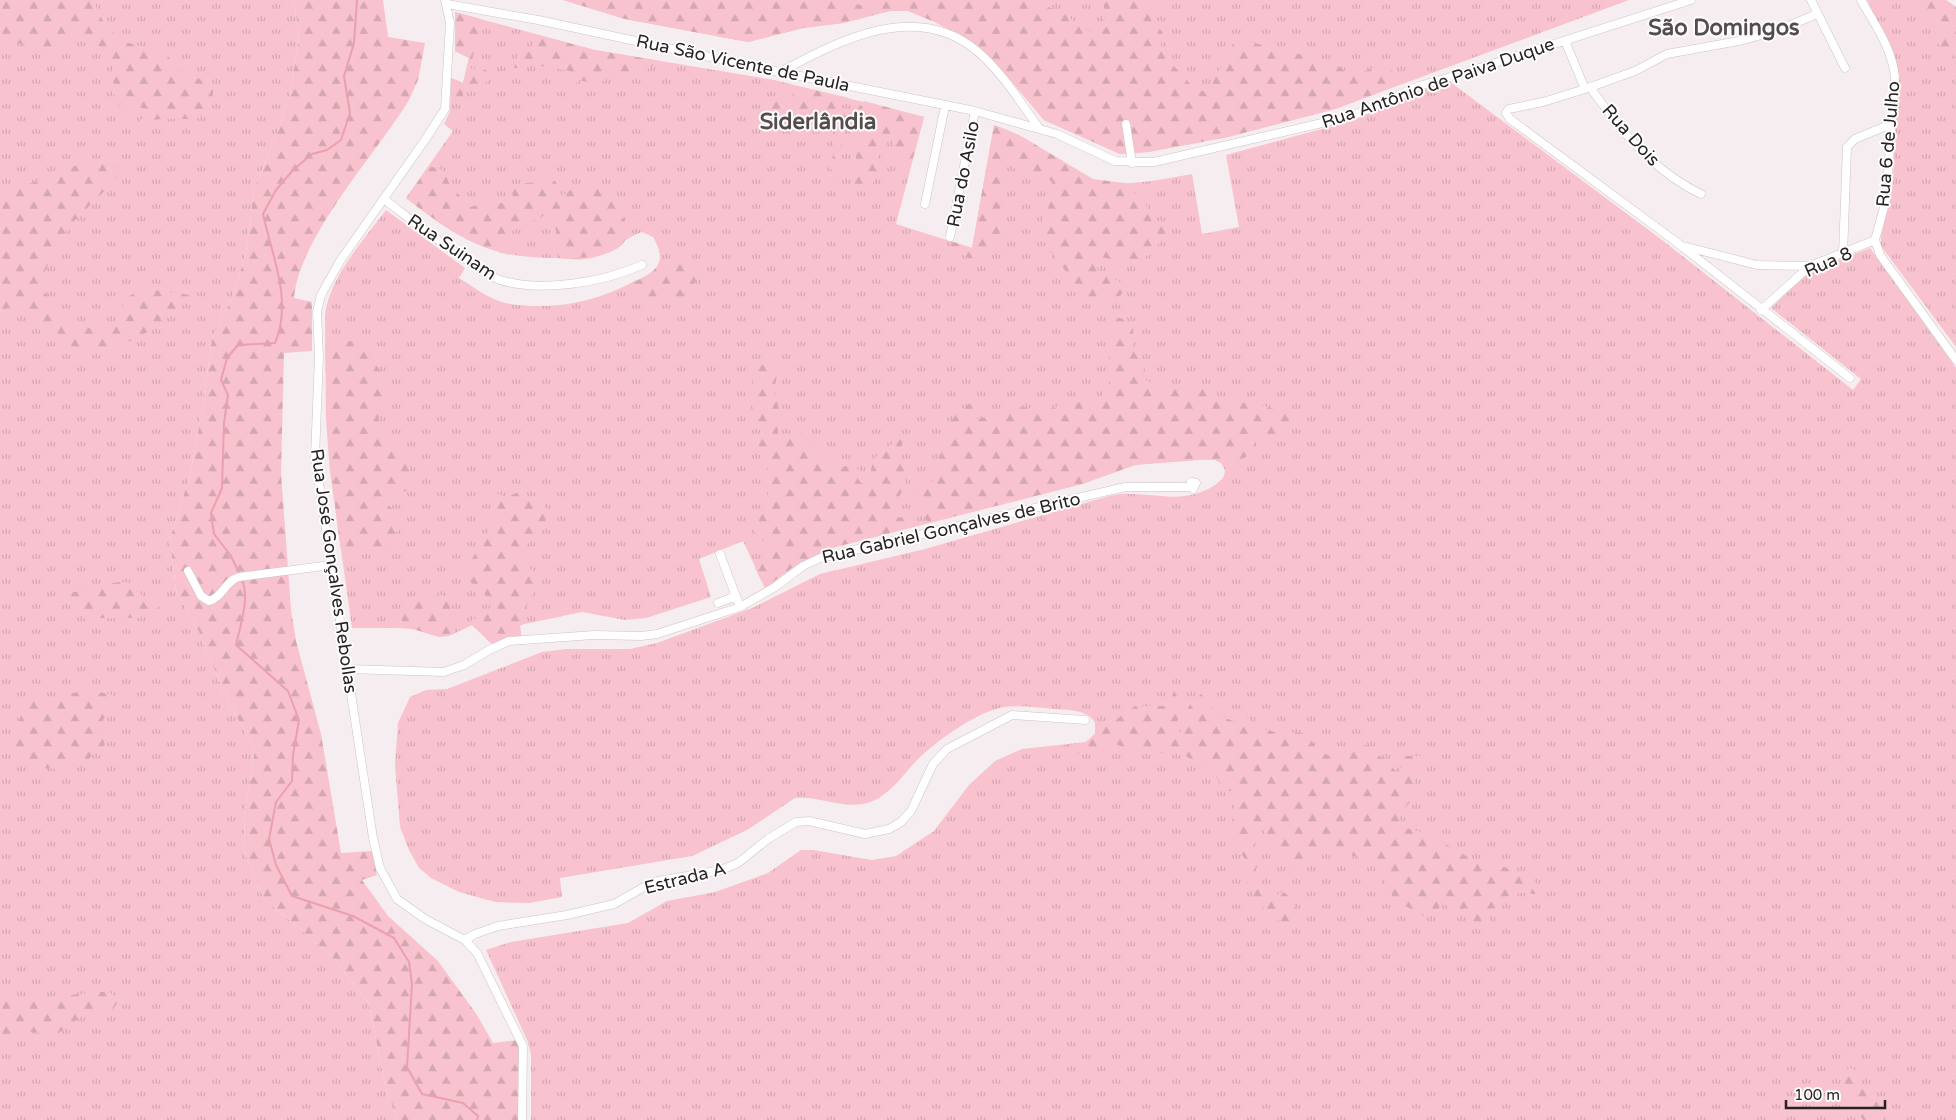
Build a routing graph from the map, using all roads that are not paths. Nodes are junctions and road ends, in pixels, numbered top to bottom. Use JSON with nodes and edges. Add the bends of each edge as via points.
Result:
{"nodes":[{"id":1,"x":1691,"y":0,"type":"edge"},
{"id":2,"x":1811,"y":0,"type":"edge"},
{"id":3,"x":1860,"y":0,"type":"edge"},
{"id":4,"x":446,"y":2,"type":"edge"},
{"id":5,"x":1817,"y":14,"type":"junction"},
{"id":6,"x":1565,"y":41,"type":"junction"},
{"id":7,"x":1845,"y":68,"type":"dead end"},
{"id":8,"x":780,"y":72,"type":"junction"},
{"id":9,"x":1588,"y":88,"type":"junction"},
{"id":10,"x":945,"y":106,"type":"junction"},
{"id":11,"x":975,"y":111,"type":"junction"},
{"id":12,"x":1126,"y":124,"type":"dead end"},
{"id":13,"x":1891,"y":124,"type":"junction"},
{"id":14,"x":1039,"y":128,"type":"junction"},
{"id":15,"x":1132,"y":163,"type":"junction"},
{"id":16,"x":1701,"y":194,"type":"dead end"},
{"id":17,"x":384,"y":199,"type":"junction"},
{"id":18,"x":925,"y":204,"type":"dead end"},
{"id":19,"x":950,"y":237,"type":"dead end"},
{"id":20,"x":1875,"y":240,"type":"junction"},
{"id":21,"x":1676,"y":241,"type":"junction"},
{"id":22,"x":1843,"y":254,"type":"junction"},
{"id":23,"x":642,"y":265,"type":"dead end"},
{"id":24,"x":1810,"y":266,"type":"junction"},
{"id":25,"x":1761,"y":310,"type":"junction"},
{"id":26,"x":1956,"y":360,"type":"edge"},
{"id":27,"x":1850,"y":378,"type":"dead end"},
{"id":28,"x":1190,"y":487,"type":"dead end"},
{"id":29,"x":720,"y":554,"type":"dead end"},
{"id":30,"x":331,"y":565,"type":"junction"},
{"id":31,"x":188,"y":571,"type":"dead end"},
{"id":32,"x":736,"y":596,"type":"junction"},
{"id":33,"x":718,"y":603,"type":"dead end"},
{"id":34,"x":740,"y":607,"type":"junction"},
{"id":35,"x":348,"y":669,"type":"junction"},
{"id":36,"x":1085,"y":720,"type":"dead end"},
{"id":37,"x":465,"y":940,"type":"junction"},
{"id":38,"x":522,"y":1120,"type":"edge"}],
"edges":[{"from":1,"to":6,"type":"street","name":"Rua Antônio de Paiva Duque"},
{"from":2,"to":5,"type":"street"},
{"from":3,"to":13,"type":"street","name":"Rua 6 de Julho","via":[[1888,47],[1893,62]]},
{"from":4,"to":8,"type":"street","name":"Rua São Vicente de Paula"},
{"from":4,"to":17,"type":"street","name":"Rua José Gonçalves Rebollas","via":[[450,34],[445,109]]},
{"from":5,"to":7,"type":"street"},
{"from":5,"to":9,"type":"street","via":[[1744,40],[1667,54]]},
{"from":6,"to":9,"type":"street","name":"Rua Dois"},
{"from":6,"to":15,"type":"street","name":"Rua Antônio de Paiva Duque","via":[[1419,86],[1352,116],[1154,162]]},
{"from":8,"to":10,"type":"street","name":"Rua São Vicente de Paula"},
{"from":8,"to":14,"type":"street","via":[[820,50],[882,28],[919,25],[953,36],[978,51]]},
{"from":9,"to":16,"type":"street","name":"Rua Dois","via":[[1642,152],[1676,181]]},
{"from":9,"to":21,"type":"street","via":[[1507,111],[1510,119]]},
{"from":10,"to":11,"type":"street","name":"Rua São Vicente de Paula"},
{"from":10,"to":18,"type":"street"},
{"from":11,"to":14,"type":"street","name":"Rua São Vicente de Paula"},
{"from":11,"to":19,"type":"street","name":"Rua do Asilo"},
{"from":12,"to":15,"type":"street"},
{"from":13,"to":20,"type":"street","name":"Rua 6 de Julho","via":[[1886,200]]},
{"from":13,"to":22,"type":"street","via":[[1852,141],[1847,147]]},
{"from":14,"to":15,"type":"street","name":"Rua Antônio de Paiva Duque","via":[[1115,161]]},
{"from":17,"to":23,"type":"street","name":"Rua Suinam","via":[[440,242],[500,280],[536,285],[577,282],[612,277]]},
{"from":17,"to":30,"type":"street","name":"Rua José Gonçalves Rebollas","via":[[340,261],[318,306],[315,457]]},
{"from":20,"to":22,"type":"street","name":"Rua 8"},
{"from":20,"to":26,"type":"street","via":[[1880,255]]},
{"from":21,"to":24,"type":"street","via":[[1695,250],[1757,265]]},
{"from":21,"to":25,"type":"street"},
{"from":22,"to":24,"type":"street","name":"Rua 8"},
{"from":24,"to":25,"type":"street","name":"Rua 8"},
{"from":25,"to":27,"type":"street"},
{"from":28,"to":34,"type":"street","name":"Rua Gabriel Gonçalves de Brito","via":[[1125,487],[820,558]]},
{"from":29,"to":32,"type":"street"},
{"from":30,"to":31,"type":"street","via":[[239,576],[231,580],[216,598],[208,601],[201,596]]},
{"from":30,"to":35,"type":"street","name":"Rua José Gonçalves Rebollas"},
{"from":32,"to":33,"type":"street"},
{"from":32,"to":34,"type":"street"},
{"from":34,"to":35,"type":"street","name":"Rua Gabriel Gonçalves de Brito","via":[[671,630],[641,636],[594,634],[509,641],[457,669],[444,672]]},
{"from":35,"to":37,"type":"street","name":"Rua José Gonçalves Rebollas","via":[[373,838],[382,873],[401,903]]},
{"from":36,"to":37,"type":"street","name":"Estrada A","via":[[1012,715],[947,749],[933,764],[911,811],[889,830],[865,834],[799,821],[781,830],[738,863],[722,870],[653,882],[614,904],[498,926]]},
{"from":37,"to":38,"type":"street","name":"Rua José Gonçalves Rebollas","via":[[477,953],[521,1039],[524,1052]]}]}
